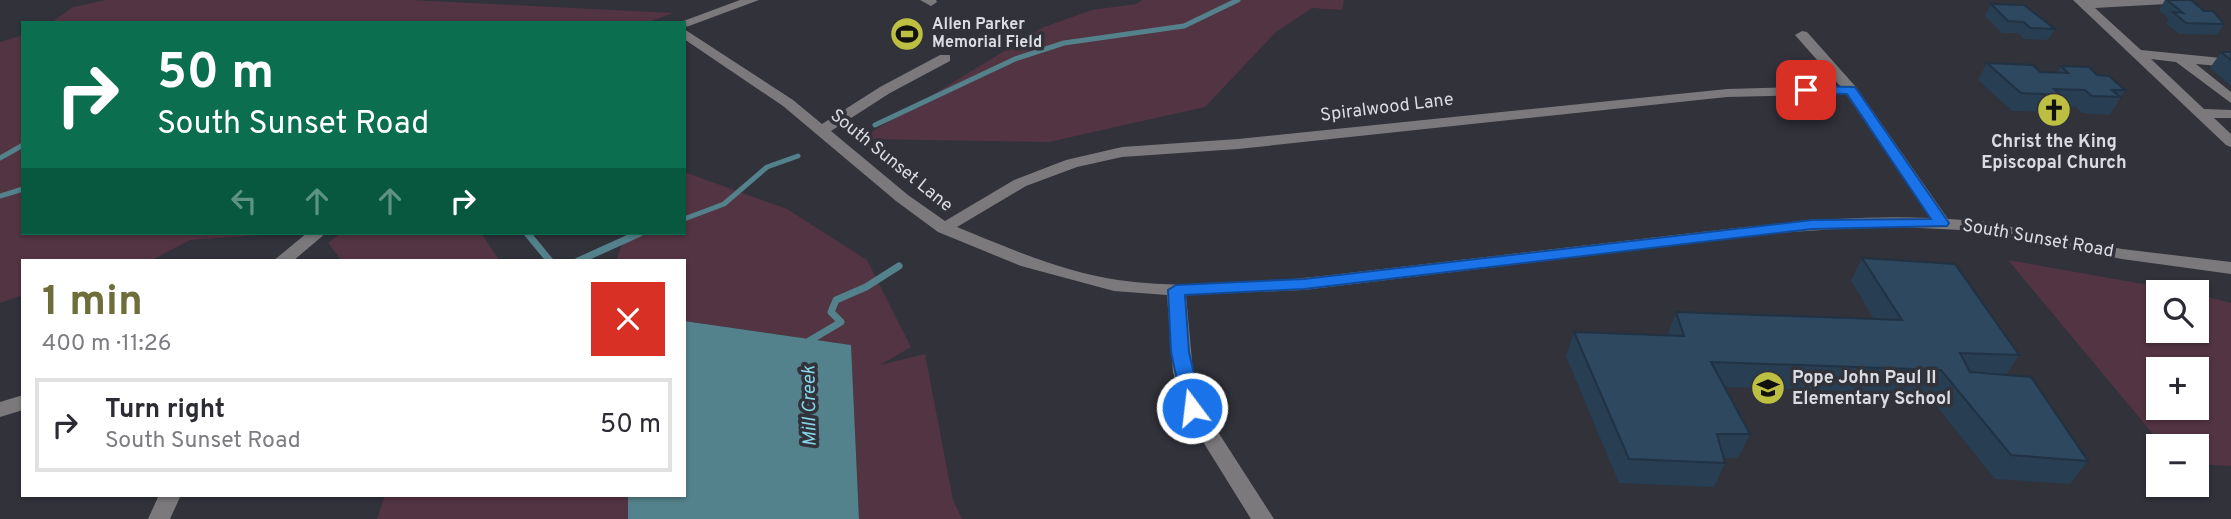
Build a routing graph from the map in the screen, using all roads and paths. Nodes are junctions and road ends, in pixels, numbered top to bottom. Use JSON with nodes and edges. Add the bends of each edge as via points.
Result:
{"nodes":[{"id":1,"x":753,"y":0,"type":"edge"},
{"id":2,"x":2166,"y":0,"type":"edge"},
{"id":3,"x":2081,"y":2,"type":"edge"},
{"id":4,"x":686,"y":22,"type":"edge"},
{"id":5,"x":686,"y":34,"type":"edge"},
{"id":6,"x":1802,"y":35,"type":"dead end"},
{"id":7,"x":2137,"y":54,"type":"junction"},
{"id":8,"x":945,"y":58,"type":"dead end"},
{"id":9,"x":2180,"y":58,"type":"junction"},
{"id":10,"x":2231,"y":63,"type":"edge"},
{"id":11,"x":1851,"y":90,"type":"junction"},
{"id":12,"x":2231,"y":99,"type":"edge"},
{"id":13,"x":2199,"y":113,"type":"junction"},
{"id":14,"x":2231,"y":114,"type":"edge"},
{"id":15,"x":823,"y":130,"type":"junction"},
{"id":16,"x":2229,"y":138,"type":"edge"},
{"id":17,"x":1942,"y":223,"type":"junction"},
{"id":18,"x":944,"y":228,"type":"junction"},
{"id":19,"x":314,"y":235,"type":"edge"},
{"id":20,"x":284,"y":259,"type":"edge"},
{"id":21,"x":2231,"y":268,"type":"edge"},
{"id":22,"x":1176,"y":290,"type":"junction"},
{"id":23,"x":21,"y":403,"type":"edge"},
{"id":24,"x":0,"y":411,"type":"edge"},
{"id":25,"x":169,"y":497,"type":"edge"},
{"id":26,"x":159,"y":519,"type":"edge"},
{"id":27,"x":1263,"y":519,"type":"edge"}],
"edges":[{"from":1,"to":4,"type":"street"},
{"from":2,"to":3,"type":"street","via":[[2116,5]]},
{"from":3,"to":7,"type":"street"},
{"from":5,"to":15,"type":"street","name":"South Sunset Lane"},
{"from":6,"to":11,"type":"street"},
{"from":7,"to":9,"type":"street"},
{"from":7,"to":13,"type":"street"},
{"from":8,"to":15,"type":"street"},
{"from":9,"to":10,"type":"street"},
{"from":9,"to":12,"type":"street"},
{"from":11,"to":17,"type":"street"},
{"from":11,"to":18,"type":"street","name":"Spiralwood Lane","via":[[1727,93],[1122,152],[1072,163],[1020,183]]},
{"from":13,"to":14,"type":"street"},
{"from":13,"to":16,"type":"street"},
{"from":15,"to":18,"type":"street","name":"South Sunset Lane"},
{"from":17,"to":21,"type":"street","name":"South Sunset Road"},
{"from":17,"to":22,"type":"street","name":"South Sunset Road","via":[[1812,224],[1304,284]]},
{"from":18,"to":22,"type":"street","name":"South Sunset Lane","via":[[1056,271],[1114,285]]},
{"from":19,"to":20,"type":"street"},
{"from":22,"to":27,"type":"street","via":[[1180,352],[1192,408]]},
{"from":23,"to":24,"type":"street"},
{"from":25,"to":26,"type":"street"}]}
